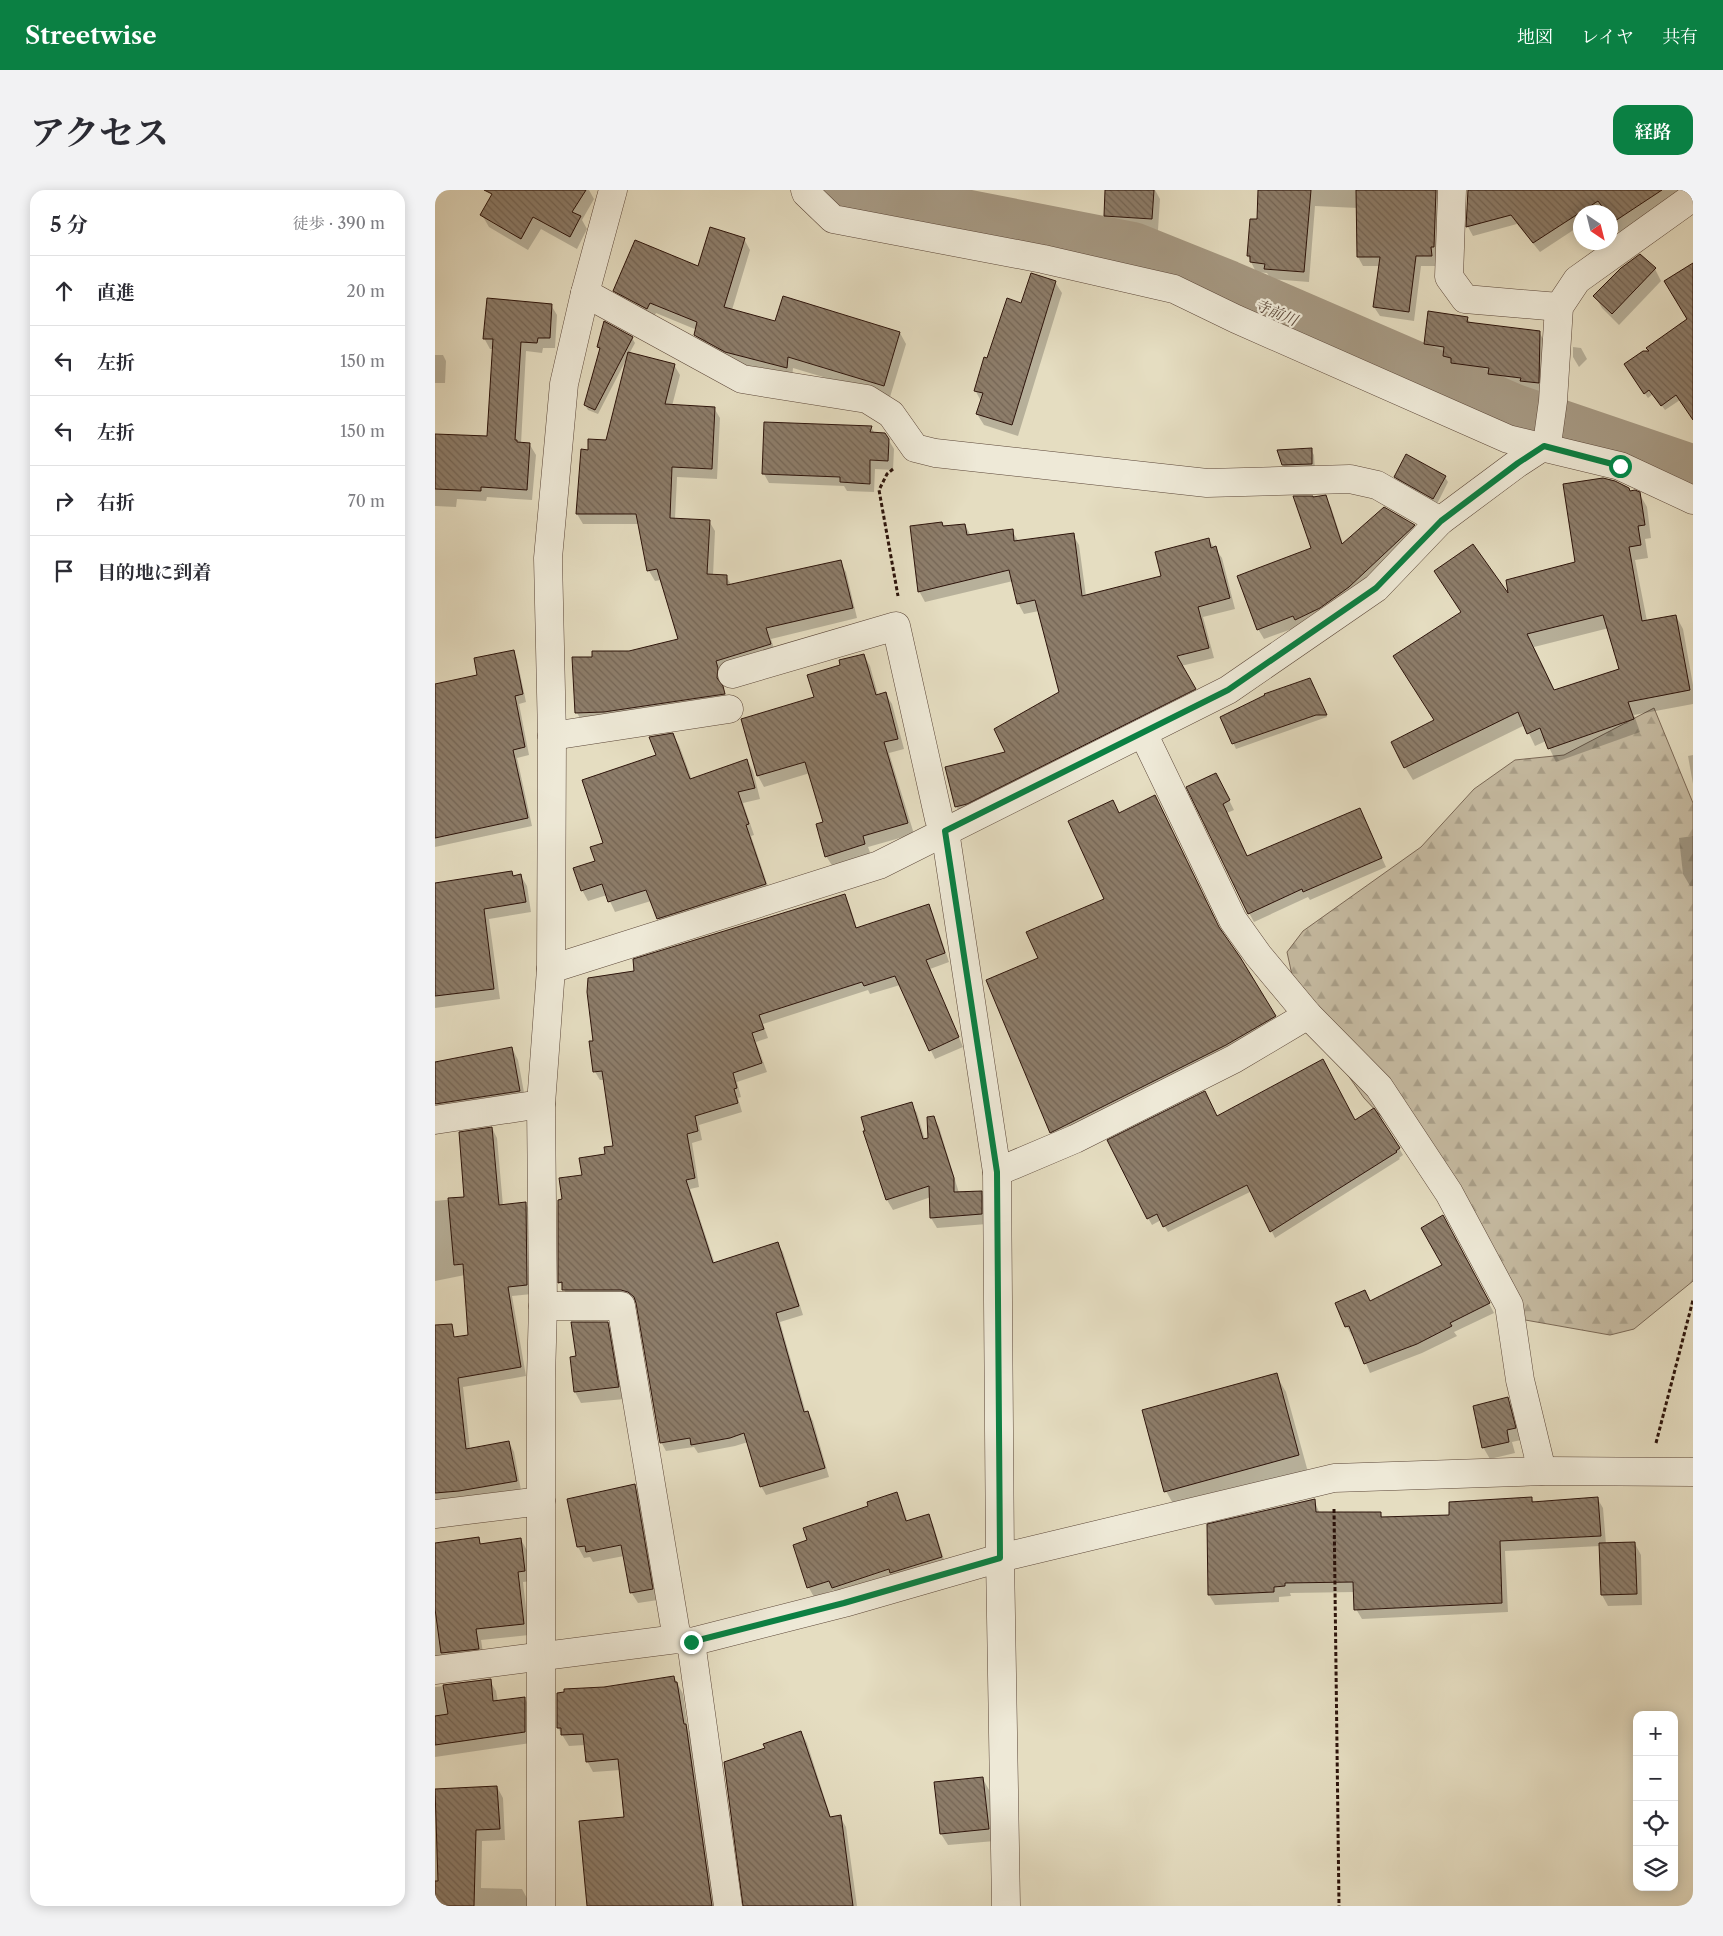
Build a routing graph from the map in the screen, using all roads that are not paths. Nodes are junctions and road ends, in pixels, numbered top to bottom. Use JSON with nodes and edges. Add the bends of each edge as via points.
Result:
{"nodes":[{"id":1,"x":613,"y":190,"type":"edge"},
{"id":2,"x":805,"y":190,"type":"edge"},
{"id":3,"x":1452,"y":190,"type":"edge"},
{"id":4,"x":1693,"y":197,"type":"edge"},
{"id":5,"x":585,"y":293,"type":"junction"},
{"id":6,"x":1559,"y":307,"type":"junction"},
{"id":7,"x":1546,"y":442,"type":"junction"},
{"id":8,"x":1693,"y":500,"type":"edge"},
{"id":9,"x":1441,"y":521,"type":"junction"},
{"id":10,"x":732,"y":674,"type":"dead end"},
{"id":11,"x":729,"y":709,"type":"dead end"},
{"id":12,"x":1143,"y":733,"type":"junction"},
{"id":13,"x":552,"y":736,"type":"junction"},
{"id":14,"x":945,"y":831,"type":"junction"},
{"id":15,"x":551,"y":968,"type":"junction"},
{"id":16,"x":1308,"y":1015,"type":"junction"},
{"id":17,"x":541,"y":1104,"type":"junction"},
{"id":18,"x":435,"y":1120,"type":"edge"},
{"id":19,"x":997,"y":1172,"type":"junction"},
{"id":20,"x":543,"y":1306,"type":"junction"},
{"id":21,"x":1542,"y":1471,"type":"junction"},
{"id":22,"x":1693,"y":1472,"type":"edge"},
{"id":23,"x":541,"y":1501,"type":"junction"},
{"id":24,"x":435,"y":1514,"type":"edge"},
{"id":25,"x":1000,"y":1558,"type":"junction"},
{"id":26,"x":684,"y":1641,"type":"junction"},
{"id":27,"x":541,"y":1657,"type":"junction"},
{"id":28,"x":435,"y":1670,"type":"edge"},
{"id":29,"x":541,"y":1906,"type":"edge"},
{"id":30,"x":727,"y":1906,"type":"edge"},
{"id":31,"x":1006,"y":1906,"type":"edge"}],
"edges":[{"from":1,"to":5,"type":"street"},
{"from":2,"to":7,"type":"street","via":[[833,219],[1043,259],[1174,289],[1508,439]]},
{"from":3,"to":6,"type":"street","via":[[1449,277],[1465,299]]},
{"from":4,"to":6,"type":"street","via":[[1577,280]]},
{"from":5,"to":9,"type":"street","via":[[742,379],[867,399],[891,414],[915,448],[935,453],[1207,483],[1351,479],[1377,485]]},
{"from":5,"to":13,"type":"street","via":[[564,384],[548,558]]},
{"from":6,"to":7,"type":"street","via":[[1553,401]]},
{"from":7,"to":8,"type":"street","via":[[1620,466]]},
{"from":7,"to":9,"type":"street"},
{"from":9,"to":12,"type":"street","via":[[1376,588],[1228,690]]},
{"from":10,"to":14,"type":"street","via":[[897,626],[939,819]]},
{"from":11,"to":13,"type":"street"},
{"from":12,"to":14,"type":"street"},
{"from":12,"to":16,"type":"street","via":[[1233,920]]},
{"from":13,"to":15,"type":"street"},
{"from":14,"to":15,"type":"street","via":[[879,865]]},
{"from":14,"to":19,"type":"street"},
{"from":15,"to":17,"type":"street"},
{"from":16,"to":19,"type":"street","via":[[1207,1073],[1075,1139]]},
{"from":16,"to":21,"type":"street","via":[[1379,1087],[1449,1193],[1509,1305],[1520,1380]]},
{"from":17,"to":18,"type":"street"},
{"from":17,"to":20,"type":"street"},
{"from":19,"to":25,"type":"street"},
{"from":20,"to":23,"type":"street"},
{"from":20,"to":26,"type":"street","via":[[621,1306]]},
{"from":21,"to":22,"type":"street"},
{"from":21,"to":25,"type":"street","via":[[1334,1478]]},
{"from":23,"to":24,"type":"street"},
{"from":23,"to":27,"type":"street"},
{"from":25,"to":26,"type":"street","via":[[844,1603]]},
{"from":25,"to":31,"type":"street"},
{"from":26,"to":27,"type":"street"},
{"from":26,"to":30,"type":"street"},
{"from":27,"to":28,"type":"street"},
{"from":27,"to":29,"type":"street"}]}
